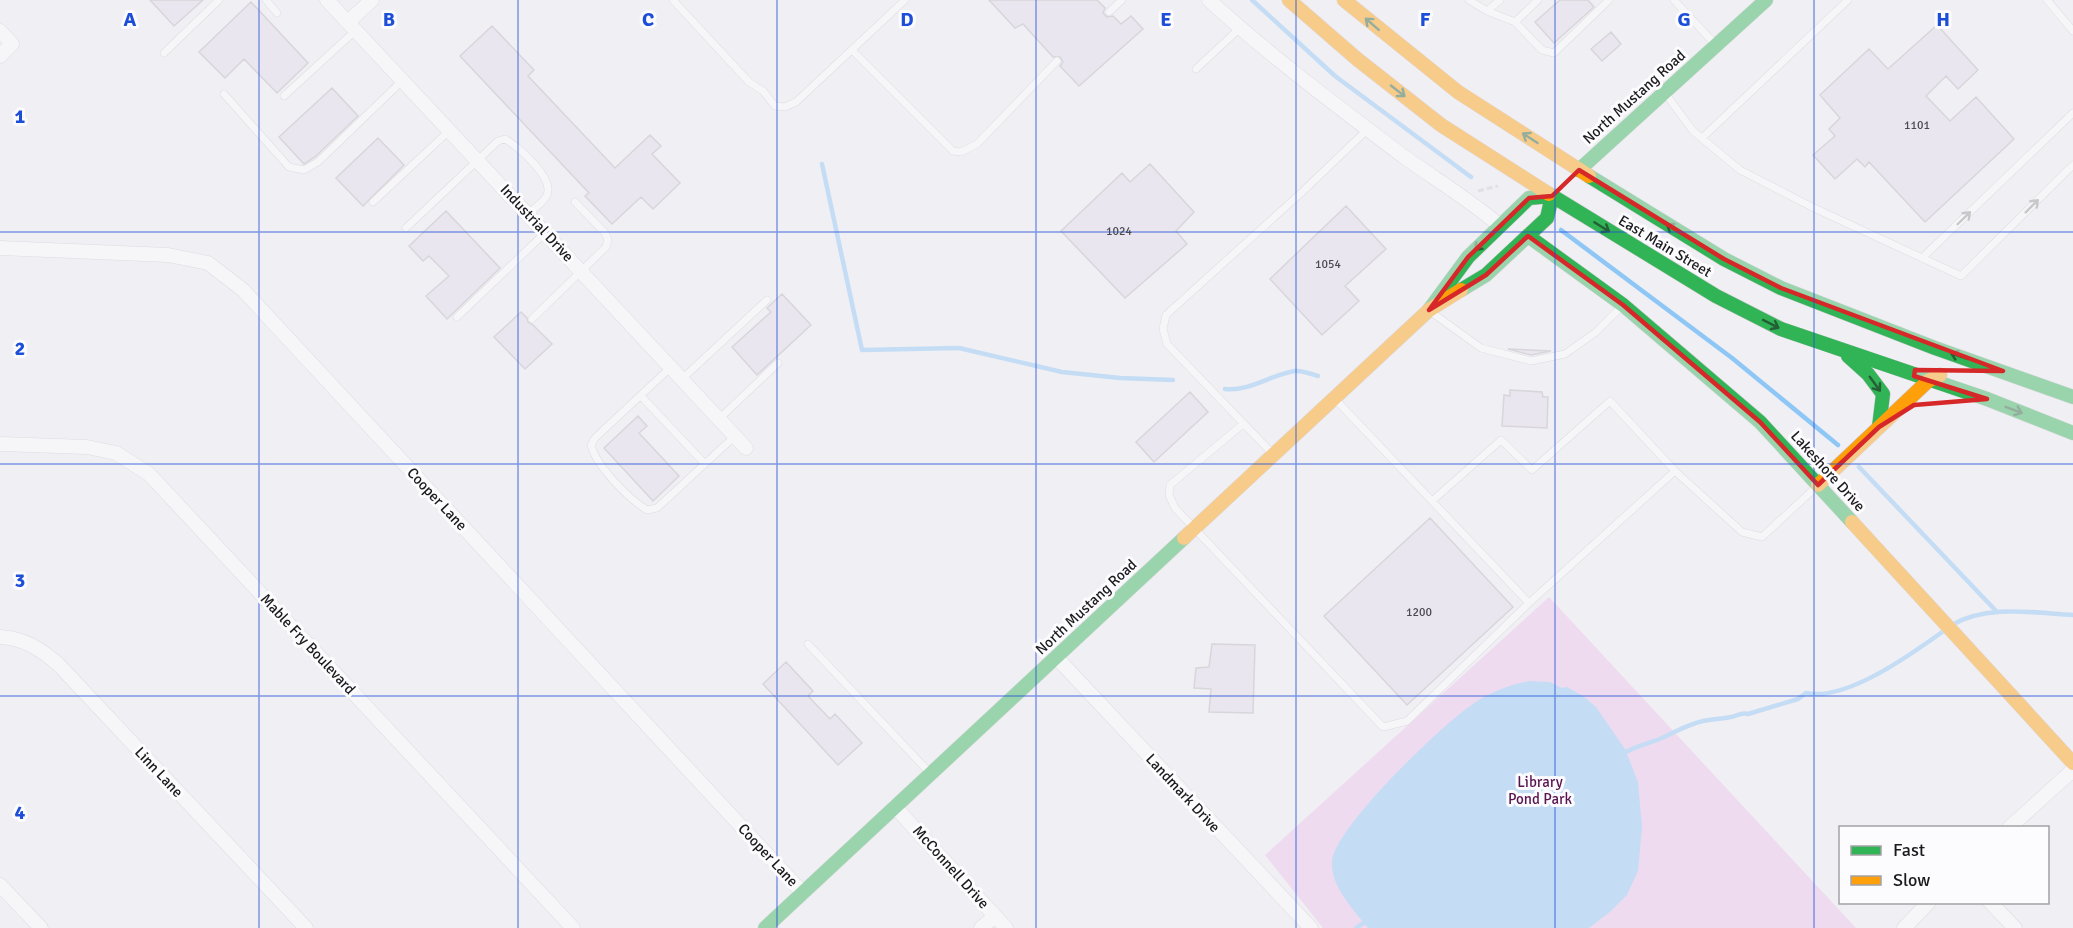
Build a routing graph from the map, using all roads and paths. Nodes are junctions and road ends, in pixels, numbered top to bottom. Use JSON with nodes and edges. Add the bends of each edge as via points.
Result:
{"nodes":[{"id":1,"x":219,"y":0,"type":"edge"},
{"id":2,"x":266,"y":0,"type":"edge"},
{"id":3,"x":327,"y":0,"type":"edge"},
{"id":4,"x":372,"y":0,"type":"edge"},
{"id":5,"x":673,"y":0,"type":"edge"},
{"id":6,"x":905,"y":0,"type":"edge"},
{"id":7,"x":1122,"y":0,"type":"edge"},
{"id":8,"x":1209,"y":0,"type":"edge"},
{"id":9,"x":1289,"y":0,"type":"edge"},
{"id":10,"x":1344,"y":0,"type":"edge"},
{"id":11,"x":1469,"y":0,"type":"edge"},
{"id":12,"x":1500,"y":0,"type":"edge"},
{"id":13,"x":1538,"y":0,"type":"edge"},
{"id":14,"x":1609,"y":0,"type":"edge"},
{"id":15,"x":1674,"y":0,"type":"edge"},
{"id":16,"x":1766,"y":0,"type":"edge"},
{"id":17,"x":1848,"y":0,"type":"edge"},
{"id":18,"x":2047,"y":0,"type":"edge"},
{"id":19,"x":1487,"y":11,"type":"junction"},
{"id":20,"x":1109,"y":12,"type":"dead end"},
{"id":21,"x":278,"y":13,"type":"dead end"},
{"id":22,"x":1515,"y":22,"type":"junction"},
{"id":23,"x":352,"y":26,"type":"junction"},
{"id":24,"x":1240,"y":28,"type":"junction"},
{"id":25,"x":0,"y":31,"type":"edge"},
{"id":26,"x":2073,"y":31,"type":"edge"},
{"id":27,"x":1716,"y":45,"type":"junction"},
{"id":28,"x":852,"y":50,"type":"junction"},
{"id":29,"x":164,"y":53,"type":"dead end"},
{"id":30,"x":0,"y":56,"type":"edge"},
{"id":31,"x":1057,"y":61,"type":"dead end"},
{"id":32,"x":1197,"y":69,"type":"dead end"},
{"id":33,"x":402,"y":80,"type":"junction"},
{"id":34,"x":1664,"y":91,"type":"junction"},
{"id":35,"x":224,"y":94,"type":"dead end"},
{"id":36,"x":284,"y":96,"type":"dead end"},
{"id":37,"x":2073,"y":112,"type":"edge"},
{"id":38,"x":1368,"y":129,"type":"junction"},
{"id":39,"x":450,"y":130,"type":"junction"},
{"id":40,"x":1701,"y":138,"type":"junction"},
{"id":41,"x":478,"y":160,"type":"junction"},
{"id":42,"x":2073,"y":165,"type":"edge"},
{"id":43,"x":1572,"y":177,"type":"junction"},
{"id":44,"x":1552,"y":196,"type":"junction"},
{"id":45,"x":373,"y":202,"type":"dead end"},
{"id":46,"x":575,"y":202,"type":"dead end"},
{"id":47,"x":528,"y":214,"type":"junction"},
{"id":48,"x":1500,"y":226,"type":"junction"},
{"id":49,"x":406,"y":228,"type":"dead end"},
{"id":50,"x":546,"y":232,"type":"junction"},
{"id":51,"x":1528,"y":236,"type":"junction"},
{"id":52,"x":0,"y":248,"type":"edge"},
{"id":53,"x":1922,"y":258,"type":"junction"},
{"id":54,"x":582,"y":271,"type":"junction"},
{"id":55,"x":766,"y":300,"type":"dead end"},
{"id":56,"x":1623,"y":305,"type":"junction"},
{"id":57,"x":1429,"y":310,"type":"junction"},
{"id":58,"x":457,"y":317,"type":"dead end"},
{"id":59,"x":532,"y":319,"type":"dead end"},
{"id":60,"x":1843,"y":351,"type":"junction"},
{"id":61,"x":778,"y":363,"type":"dead end"},
{"id":62,"x":671,"y":367,"type":"junction"},
{"id":63,"x":2002,"y":371,"type":"junction"},
{"id":64,"x":682,"y":379,"type":"junction"},
{"id":65,"x":1928,"y":381,"type":"junction"},
{"id":66,"x":641,"y":396,"type":"junction"},
{"id":67,"x":2073,"y":397,"type":"edge"},
{"id":68,"x":1334,"y":398,"type":"junction"},
{"id":69,"x":1987,"y":399,"type":"junction"},
{"id":70,"x":1947,"y":400,"type":"dead end"},
{"id":71,"x":1926,"y":402,"type":"dead end"},
{"id":72,"x":719,"y":419,"type":"junction"},
{"id":73,"x":1243,"y":424,"type":"junction"},
{"id":74,"x":1879,"y":427,"type":"junction"},
{"id":75,"x":2073,"y":433,"type":"edge"},
{"id":76,"x":735,"y":436,"type":"junction"},
{"id":77,"x":0,"y":444,"type":"edge"},
{"id":78,"x":746,"y":448,"type":"dead end"},
{"id":79,"x":1274,"y":454,"type":"junction"},
{"id":80,"x":705,"y":464,"type":"junction"},
{"id":81,"x":1675,"y":471,"type":"junction"},
{"id":82,"x":1818,"y":485,"type":"junction"},
{"id":83,"x":1432,"y":501,"type":"junction"},
{"id":84,"x":1196,"y":528,"type":"junction"},
{"id":85,"x":1529,"y":603,"type":"junction"},
{"id":86,"x":0,"y":637,"type":"edge"},
{"id":87,"x":808,"y":644,"type":"dead end"},
{"id":88,"x":1056,"y":657,"type":"junction"},
{"id":89,"x":2073,"y":763,"type":"edge"},
{"id":90,"x":2073,"y":770,"type":"edge"},
{"id":91,"x":930,"y":774,"type":"junction"},
{"id":92,"x":895,"y":807,"type":"junction"},
{"id":93,"x":2011,"y":826,"type":"edge"},
{"id":94,"x":0,"y":885,"type":"edge"},
{"id":95,"x":803,"y":893,"type":"junction"},
{"id":96,"x":1928,"y":904,"type":"edge"},
{"id":97,"x":1991,"y":904,"type":"edge"},
{"id":98,"x":995,"y":916,"type":"junction"},
{"id":99,"x":41,"y":928,"type":"edge"},
{"id":100,"x":306,"y":928,"type":"edge"},
{"id":101,"x":573,"y":928,"type":"edge"},
{"id":102,"x":765,"y":928,"type":"edge"},
{"id":103,"x":981,"y":928,"type":"edge"},
{"id":104,"x":1006,"y":928,"type":"edge"},
{"id":105,"x":1311,"y":928,"type":"edge"},
{"id":106,"x":1904,"y":928,"type":"edge"},
{"id":107,"x":2014,"y":928,"type":"edge"}],
"edges":[{"from":1,"to":29,"type":"lane"},
{"from":2,"to":21,"type":"lane"},
{"from":3,"to":23,"type":"street","name":"Industrial Drive"},
{"from":4,"to":23,"type":"street"},
{"from":5,"to":28,"type":"lane","via":[[775,106],[796,102]]},
{"from":6,"to":28,"type":"lane"},
{"from":7,"to":20,"type":"lane"},
{"from":8,"to":24,"type":"street"},
{"from":9,"to":44,"type":"main road","name":"East Main Street","one_way":true,"via":[[1441,125]]},
{"from":43,"to":10,"type":"main road","name":"East Main Street","one_way":true},
{"from":11,"to":19,"type":"lane"},
{"from":12,"to":19,"type":"lane"},
{"from":13,"to":22,"type":"lane"},
{"from":14,"to":22,"type":"lane","via":[[1554,53],[1542,50]]},
{"from":15,"to":27,"type":"lane"},
{"from":16,"to":27,"type":"main road","name":"North Mustang Road"},
{"from":17,"to":40,"type":"lane"},
{"from":18,"to":26,"type":"lane"},
{"from":19,"to":22,"type":"lane"},
{"from":23,"to":33,"type":"street","name":"Industrial Drive"},
{"from":23,"to":36,"type":"lane"},
{"from":24,"to":32,"type":"lane"},
{"from":24,"to":38,"type":"street"},
{"from":25,"to":30,"type":"street","via":[[12,44]]},
{"from":27,"to":34,"type":"main road","name":"North Mustang Road"},
{"from":28,"to":31,"type":"lane","via":[[953,150],[961,152],[977,144]]},
{"from":33,"to":35,"type":"lane","via":[[318,162],[304,170],[289,166]]},
{"from":33,"to":39,"type":"street","name":"Industrial Drive"},
{"from":34,"to":40,"type":"lane"},
{"from":34,"to":43,"type":"main road","name":"North Mustang Road"},
{"from":53,"to":37,"type":"lane","one_way":true},
{"from":38,"to":48,"type":"street"},
{"from":38,"to":73,"type":"lane","via":[[1166,315],[1163,329],[1167,344]]},
{"from":39,"to":41,"type":"street","name":"Industrial Drive"},
{"from":39,"to":45,"type":"lane"},
{"from":40,"to":53,"type":"lane","via":[[1740,170]]},
{"from":41,"to":47,"type":"street","name":"Industrial Drive"},
{"from":41,"to":47,"type":"lane","via":[[505,138],[545,177],[549,185],[546,196]]},
{"from":41,"to":49,"type":"lane"},
{"from":53,"to":42,"type":"lane","one_way":true,"via":[[1962,276]]},
{"from":43,"to":44,"type":"main road","name":"North Mustang Road"},
{"from":63,"to":43,"type":"main road","name":"East Main Street","one_way":true,"via":[[1781,288]]},
{"from":44,"to":48,"type":"main road","name":"North Mustang Road","via":[[1529,198]]},
{"from":44,"to":51,"type":"main road","name":"North Mustang Road","via":[[1547,218]]},
{"from":44,"to":60,"type":"main road","name":"East Main Street","one_way":true,"via":[[1716,296],[1781,329]]},
{"from":46,"to":54,"type":"lane","via":[[608,240]]},
{"from":47,"to":50,"type":"street","name":"Industrial Drive"},
{"from":48,"to":57,"type":"main road","name":"North Mustang Road","one_way":true,"via":[[1468,257]]},
{"from":50,"to":54,"type":"street","name":"Industrial Drive"},
{"from":50,"to":58,"type":"lane"},
{"from":51,"to":56,"type":"main road","name":"Lakeshore Drive"},
{"from":51,"to":57,"type":"main road","name":"North Mustang Road","via":[[1486,275]]},
{"from":52,"to":95,"type":"street","name":"Cooper Lane","via":[[168,255],[208,263],[243,290]]},
{"from":54,"to":59,"type":"lane"},
{"from":54,"to":62,"type":"street","name":"Industrial Drive"},
{"from":55,"to":64,"type":"lane"},
{"from":56,"to":57,"type":"lane","via":[[1596,332],[1565,354],[1531,361],[1481,348]]},
{"from":56,"to":82,"type":"main road","name":"Lakeshore Drive","via":[[1760,422]]},
{"from":57,"to":68,"type":"main road","name":"North Mustang Road"},
{"from":60,"to":65,"type":"main road","name":"East Main Street"},
{"from":60,"to":74,"type":"main road","one_way":true,"via":[[1883,394]]},
{"from":61,"to":72,"type":"lane"},
{"from":62,"to":64,"type":"street","name":"Industrial Drive"},
{"from":62,"to":66,"type":"lane"},
{"from":63,"to":65,"type":"main road","via":[[1956,370]]},
{"from":63,"to":67,"type":"main road","name":"East Main Street"},
{"from":64,"to":72,"type":"street","name":"Industrial Drive"},
{"from":65,"to":69,"type":"main road","name":"East Main Street"},
{"from":65,"to":74,"type":"main road"},
{"from":66,"to":80,"type":"lane"},
{"from":66,"to":80,"type":"lane","via":[[591,445],[594,457],[637,504],[647,510],[657,508]]},
{"from":68,"to":79,"type":"main road","name":"North Mustang Road"},
{"from":68,"to":83,"type":"lane"},
{"from":69,"to":70,"type":"main road"},
{"from":69,"to":75,"type":"main road","name":"East Main Street","one_way":true},
{"from":71,"to":74,"type":"main road"},
{"from":72,"to":76,"type":"street","name":"Industrial Drive"},
{"from":73,"to":79,"type":"lane"},
{"from":73,"to":84,"type":"lane","via":[[1170,485],[1169,495],[1175,508]]},
{"from":74,"to":82,"type":"main road"},
{"from":76,"to":78,"type":"street","name":"Industrial Drive"},
{"from":76,"to":80,"type":"lane"},
{"from":77,"to":101,"type":"street","name":"Mable Fry Boulevard","via":[[87,447],[116,453],[149,474]]},
{"from":79,"to":84,"type":"main road","name":"North Mustang Road"},
{"from":81,"to":82,"type":"lane","via":[[1742,532],[1762,537]]},
{"from":81,"to":83,"type":"lane","via":[[1610,401],[1532,470],[1501,440]]},
{"from":81,"to":85,"type":"lane"},
{"from":82,"to":89,"type":"main road","name":"Lakeshore Drive"},
{"from":83,"to":85,"type":"lane"},
{"from":84,"to":85,"type":"lane","via":[[1383,727],[1407,721]]},
{"from":84,"to":88,"type":"main road","name":"North Mustang Road"},
{"from":86,"to":100,"type":"street","name":"Linn Lane","via":[[36,646],[58,664]]},
{"from":87,"to":91,"type":"lane"},
{"from":88,"to":91,"type":"main road","name":"North Mustang Road"},
{"from":88,"to":105,"type":"street","name":"Landmark Drive"},
{"from":90,"to":93,"type":"street"},
{"from":91,"to":92,"type":"main road","name":"North Mustang Road"},
{"from":92,"to":95,"type":"main road","name":"North Mustang Road"},
{"from":92,"to":98,"type":"street","name":"McConnell Drive"},
{"from":94,"to":99,"type":"street"},
{"from":95,"to":102,"type":"main road","name":"North Mustang Road"},
{"from":96,"to":106,"type":"street"},
{"from":97,"to":107,"type":"street"},
{"from":98,"to":103,"type":"street"},
{"from":98,"to":104,"type":"street","name":"McConnell Drive"}]}
